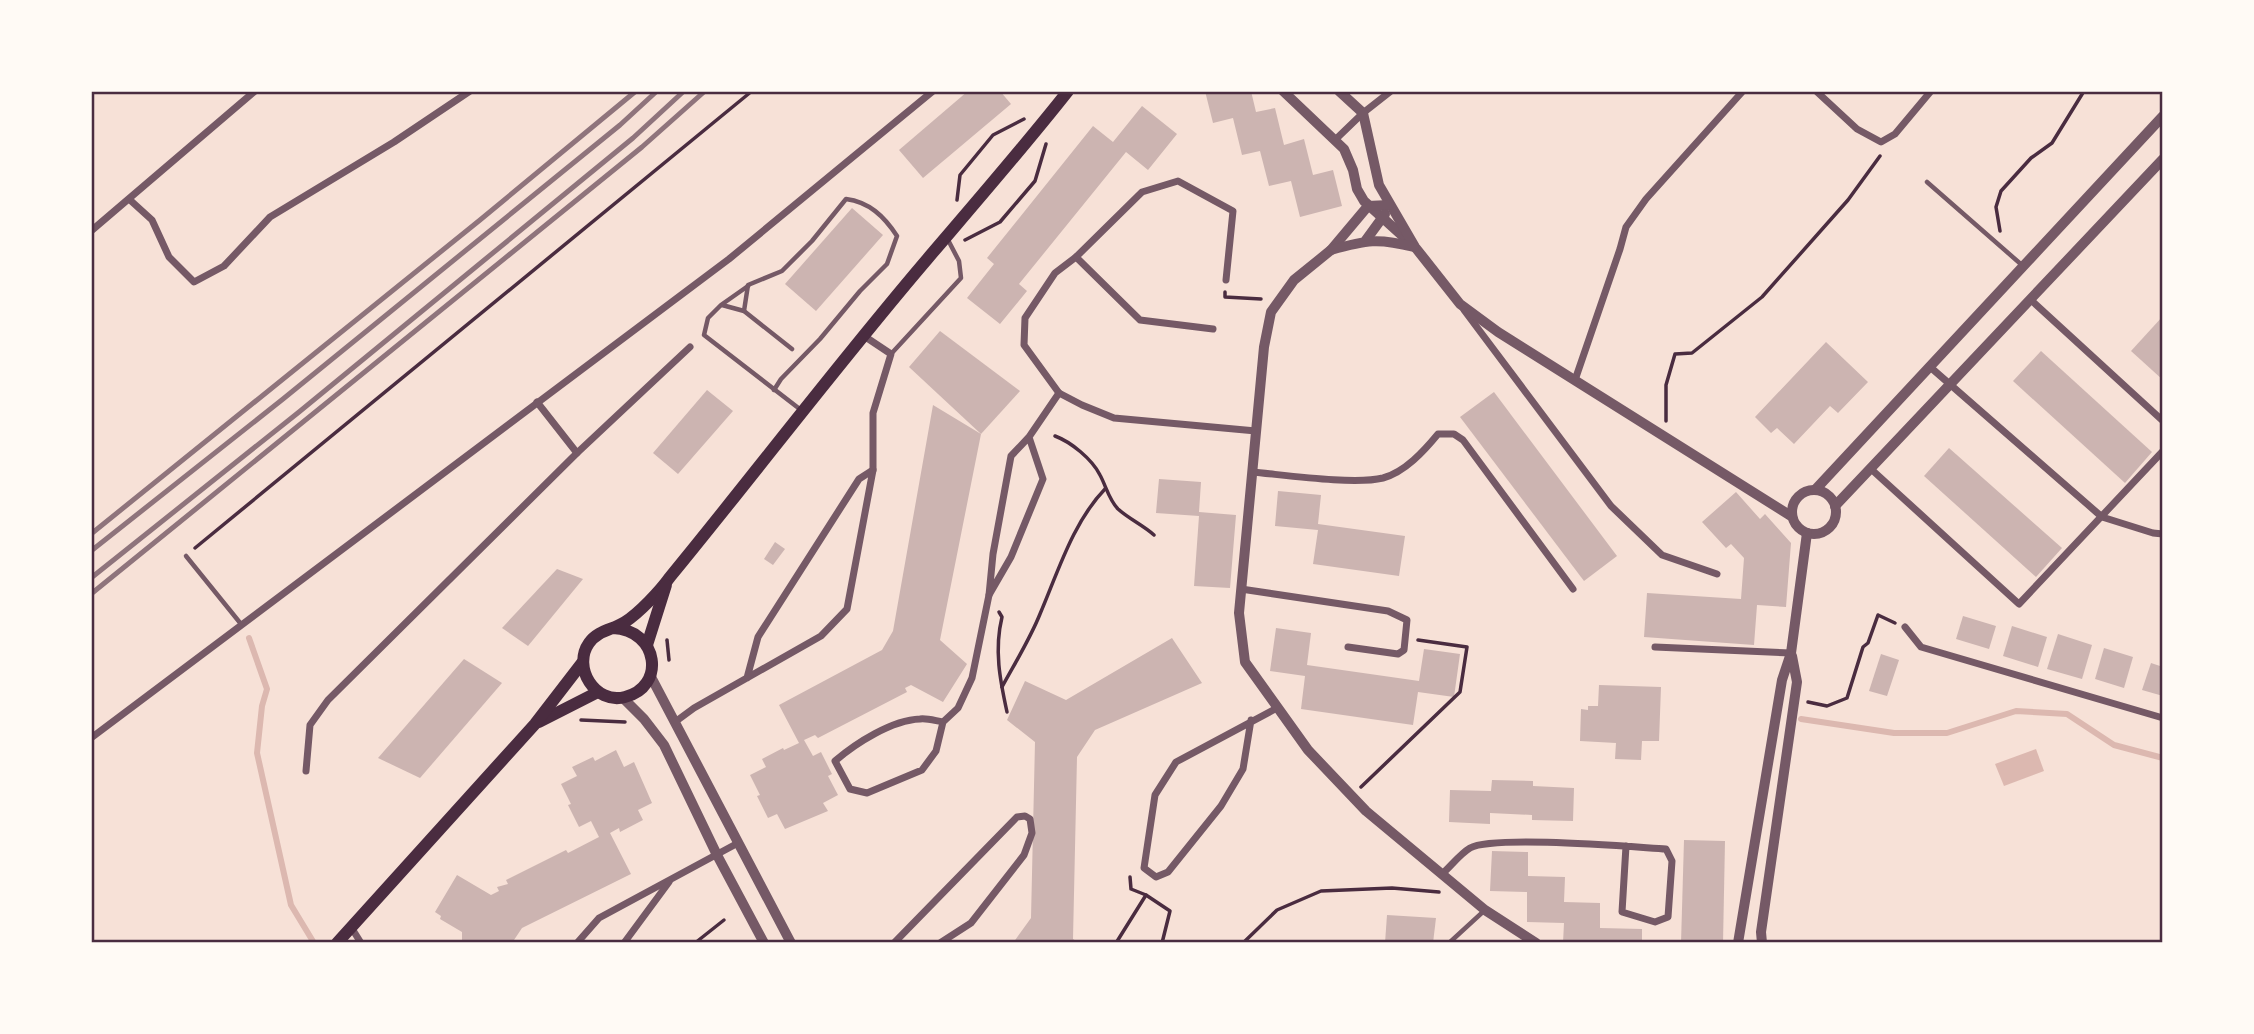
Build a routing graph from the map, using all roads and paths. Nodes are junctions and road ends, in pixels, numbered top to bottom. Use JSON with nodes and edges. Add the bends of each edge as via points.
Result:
{"nodes":[{"id":1,"x":255,"y":91,"type":"edge"},
{"id":2,"x":470,"y":91,"type":"edge"},
{"id":3,"x":752,"y":91,"type":"edge"},
{"id":4,"x":933,"y":91,"type":"edge"},
{"id":5,"x":1068,"y":91,"type":"edge"},
{"id":6,"x":1283,"y":91,"type":"edge"},
{"id":7,"x":1339,"y":91,"type":"edge"},
{"id":8,"x":1391,"y":91,"type":"edge"},
{"id":9,"x":1743,"y":91,"type":"edge"},
{"id":10,"x":1816,"y":91,"type":"edge"},
{"id":11,"x":1931,"y":91,"type":"edge"},
{"id":12,"x":2084,"y":91,"type":"edge"},
{"id":13,"x":1363,"y":113,"type":"junction"},
{"id":14,"x":2163,"y":116,"type":"edge"},
{"id":15,"x":1895,"y":134,"type":"junction"},
{"id":16,"x":1048,"y":138,"type":"dead end"},
{"id":17,"x":1336,"y":139,"type":"junction"},
{"id":18,"x":2163,"y":159,"type":"edge"},
{"id":19,"x":1927,"y":182,"type":"dead end"},
{"id":20,"x":130,"y":200,"type":"junction"},
{"id":21,"x":1389,"y":205,"type":"junction"},
{"id":22,"x":1368,"y":206,"type":"junction"},
{"id":23,"x":1382,"y":219,"type":"junction"},
{"id":24,"x":91,"y":231,"type":"edge"},
{"id":25,"x":947,"y":238,"type":"junction"},
{"id":26,"x":1366,"y":240,"type":"junction"},
{"id":27,"x":963,"y":242,"type":"dead end"},
{"id":28,"x":1415,"y":247,"type":"junction"},
{"id":29,"x":2002,"y":248,"type":"junction"},
{"id":30,"x":1331,"y":250,"type":"junction"},
{"id":31,"x":1076,"y":257,"type":"junction"},
{"id":32,"x":2023,"y":267,"type":"junction"},
{"id":33,"x":1226,"y":280,"type":"joint"},
{"id":34,"x":748,"y":285,"type":"junction"},
{"id":35,"x":1280,"y":300,"type":"junction"},
{"id":36,"x":2031,"y":300,"type":"junction"},
{"id":37,"x":1460,"y":304,"type":"junction"},
{"id":38,"x":721,"y":305,"type":"junction"},
{"id":39,"x":744,"y":311,"type":"junction"},
{"id":40,"x":1213,"y":329,"type":"dead end"},
{"id":41,"x":864,"y":336,"type":"junction"},
{"id":42,"x":690,"y":347,"type":"dead end"},
{"id":43,"x":792,"y":349,"type":"dead end"},
{"id":44,"x":891,"y":354,"type":"junction"},
{"id":45,"x":1929,"y":366,"type":"junction"},
{"id":46,"x":1575,"y":380,"type":"junction"},
{"id":47,"x":1950,"y":385,"type":"junction"},
{"id":48,"x":774,"y":390,"type":"junction"},
{"id":49,"x":1059,"y":393,"type":"junction"},
{"id":50,"x":537,"y":402,"type":"junction"},
{"id":51,"x":803,"y":412,"type":"junction"},
{"id":52,"x":2163,"y":421,"type":"edge"},
{"id":53,"x":1256,"y":431,"type":"junction"},
{"id":54,"x":1029,"y":436,"type":"junction"},
{"id":55,"x":1055,"y":436,"type":"dead end"},
{"id":56,"x":1667,"y":438,"type":"junction"},
{"id":57,"x":2163,"y":451,"type":"edge"},
{"id":58,"x":577,"y":453,"type":"junction"},
{"id":59,"x":1871,"y":469,"type":"junction"},
{"id":60,"x":873,"y":470,"type":"junction"},
{"id":61,"x":1252,"y":472,"type":"junction"},
{"id":62,"x":1105,"y":489,"type":"junction"},
{"id":63,"x":1815,"y":490,"type":"junction"},
{"id":64,"x":1835,"y":506,"type":"junction"},
{"id":65,"x":1791,"y":516,"type":"junction"},
{"id":66,"x":2102,"y":517,"type":"junction"},
{"id":67,"x":1807,"y":533,"type":"junction"},
{"id":68,"x":2163,"y":534,"type":"edge"},
{"id":69,"x":1154,"y":535,"type":"dead end"},
{"id":70,"x":186,"y":556,"type":"joint"},
{"id":71,"x":1717,"y":574,"type":"dead end"},
{"id":72,"x":667,"y":581,"type":"junction"},
{"id":73,"x":1241,"y":589,"type":"junction"},
{"id":74,"x":1573,"y":589,"type":"dead end"},
{"id":75,"x":989,"y":595,"type":"junction"},
{"id":76,"x":241,"y":624,"type":"junction"},
{"id":77,"x":1905,"y":627,"type":"joint"},
{"id":78,"x":613,"y":628,"type":"junction"},
{"id":79,"x":1405,"y":638,"type":"junction"},
{"id":80,"x":647,"y":645,"type":"junction"},
{"id":81,"x":1348,"y":647,"type":"dead end"},
{"id":82,"x":1655,"y":647,"type":"dead end"},
{"id":83,"x":1791,"y":653,"type":"junction"},
{"id":84,"x":582,"y":663,"type":"junction"},
{"id":85,"x":650,"y":675,"type":"junction"},
{"id":86,"x":747,"y":678,"type":"junction"},
{"id":87,"x":1002,"y":687,"type":"junction"},
{"id":88,"x":598,"y":692,"type":"junction"},
{"id":89,"x":623,"y":698,"type":"junction"},
{"id":90,"x":1827,"y":706,"type":"dead end"},
{"id":91,"x":1277,"y":708,"type":"junction"},
{"id":92,"x":1007,"y":712,"type":"dead end"},
{"id":93,"x":2163,"y":718,"type":"edge"},
{"id":94,"x":1251,"y":720,"type":"junction"},
{"id":95,"x":675,"y":722,"type":"junction"},
{"id":96,"x":943,"y":722,"type":"junction"},
{"id":97,"x":535,"y":724,"type":"junction"},
{"id":98,"x":91,"y":737,"type":"edge"},
{"id":99,"x":306,"y":771,"type":"dead end"},
{"id":100,"x":1353,"y":797,"type":"junction"},
{"id":101,"x":738,"y":843,"type":"junction"},
{"id":102,"x":1626,"y":846,"type":"junction"},
{"id":103,"x":717,"y":855,"type":"junction"},
{"id":104,"x":1442,"y":874,"type":"junction"},
{"id":105,"x":1130,"y":877,"type":"dead end"},
{"id":106,"x":672,"y":879,"type":"junction"},
{"id":107,"x":1466,"y":893,"type":"junction"},
{"id":108,"x":1146,"y":895,"type":"junction"},
{"id":109,"x":1485,"y":910,"type":"junction"},
{"id":110,"x":724,"y":920,"type":"dead end"},
{"id":111,"x":351,"y":927,"type":"junction"},
{"id":112,"x":1530,"y":941,"type":"edge"},
{"id":113,"x":337,"y":943,"type":"edge"},
{"id":114,"x":361,"y":943,"type":"edge"},
{"id":115,"x":577,"y":943,"type":"edge"},
{"id":116,"x":624,"y":943,"type":"edge"},
{"id":117,"x":695,"y":943,"type":"edge"},
{"id":118,"x":764,"y":943,"type":"edge"},
{"id":119,"x":791,"y":943,"type":"edge"},
{"id":120,"x":894,"y":943,"type":"edge"},
{"id":121,"x":940,"y":943,"type":"edge"},
{"id":122,"x":1116,"y":943,"type":"edge"},
{"id":123,"x":1162,"y":943,"type":"edge"},
{"id":124,"x":1243,"y":943,"type":"edge"},
{"id":125,"x":1449,"y":943,"type":"edge"},
{"id":126,"x":1738,"y":943,"type":"edge"},
{"id":127,"x":1762,"y":943,"type":"edge"}],
"edges":[{"from":1,"to":20,"type":"street"},
{"from":2,"to":20,"type":"street","via":[[270,217],[224,266],[194,282],[169,257],[152,220]]},
{"from":3,"to":70,"type":"path"},
{"from":4,"to":50,"type":"street","via":[[729,259]]},
{"from":5,"to":25,"type":"main road"},
{"from":6,"to":17,"type":"street"},
{"from":7,"to":13,"type":"street"},
{"from":8,"to":13,"type":"street"},
{"from":9,"to":46,"type":"street","via":[[1626,227]]},
{"from":10,"to":15,"type":"street","via":[[1857,129],[1881,142]]},
{"from":11,"to":15,"type":"street"},
{"from":12,"to":29,"type":"path","via":[[2052,143],[2001,191],[1996,207]]},
{"from":13,"to":17,"type":"street"},
{"from":13,"to":21,"type":"street","via":[[1379,185]]},
{"from":14,"to":32,"type":"street"},
{"from":15,"to":56,"type":"path","via":[[1848,200],[1762,297],[1692,353],[1675,354],[1666,385]]},
{"from":16,"to":27,"type":"path","via":[[1035,180],[1000,222]]},
{"from":17,"to":22,"type":"street"},
{"from":18,"to":36,"type":"street"},
{"from":19,"to":29,"type":"lane"},
{"from":20,"to":24,"type":"street"},
{"from":21,"to":22,"type":"street"},
{"from":21,"to":23,"type":"street"},
{"from":21,"to":28,"type":"street"},
{"from":22,"to":23,"type":"street"},
{"from":22,"to":30,"type":"street"},
{"from":23,"to":26,"type":"street"},
{"from":23,"to":28,"type":"street"},
{"from":25,"to":41,"type":"main road"},
{"from":25,"to":44,"type":"lane","via":[[959,261],[961,278]]},
{"from":26,"to":28,"type":"street"},
{"from":26,"to":30,"type":"street"},
{"from":28,"to":37,"type":"street"},
{"from":29,"to":32,"type":"lane"},
{"from":30,"to":35,"type":"street","via":[[1294,281]]},
{"from":31,"to":33,"type":"street","via":[[1142,192],[1178,181],[1233,211]]},
{"from":31,"to":40,"type":"street","via":[[1140,320]]},
{"from":31,"to":49,"type":"street","via":[[1055,273],[1025,318],[1024,345]]},
{"from":32,"to":45,"type":"street"},
{"from":33,"to":35,"type":"path","via":[[1225,297]]},
{"from":34,"to":38,"type":"lane"},
{"from":34,"to":39,"type":"lane"},
{"from":34,"to":48,"type":"lane","via":[[782,271],[846,199],[860,201],[885,218],[897,236],[887,264]]},
{"from":35,"to":53,"type":"street","via":[[1271,312],[1264,347]]},
{"from":36,"to":47,"type":"street"},
{"from":36,"to":52,"type":"street"},
{"from":37,"to":46,"type":"street"},
{"from":37,"to":71,"type":"street","via":[[1611,506],[1662,555]]},
{"from":38,"to":39,"type":"lane"},
{"from":38,"to":48,"type":"lane","via":[[708,318],[704,335]]},
{"from":39,"to":43,"type":"lane"},
{"from":41,"to":44,"type":"street"},
{"from":41,"to":51,"type":"main road"},
{"from":42,"to":58,"type":"street"},
{"from":44,"to":60,"type":"street","via":[[873,413]]},
{"from":45,"to":47,"type":"street"},
{"from":45,"to":63,"type":"street"},
{"from":46,"to":56,"type":"street"},
{"from":47,"to":59,"type":"street"},
{"from":47,"to":66,"type":"street"},
{"from":48,"to":51,"type":"lane"},
{"from":49,"to":53,"type":"street","via":[[1114,418]]},
{"from":49,"to":54,"type":"street"},
{"from":50,"to":58,"type":"street"},
{"from":50,"to":76,"type":"street"},
{"from":51,"to":72,"type":"main road"},
{"from":53,"to":61,"type":"street"},
{"from":54,"to":75,"type":"street","via":[[1012,456]]},
{"from":54,"to":75,"type":"street","via":[[1043,479],[1011,557]]},
{"from":55,"to":62,"type":"path","via":[[1090,462]]},
{"from":56,"to":65,"type":"street"},
{"from":57,"to":66,"type":"street"},
{"from":58,"to":99,"type":"street","via":[[328,700],[310,725]]},
{"from":59,"to":64,"type":"street"},
{"from":59,"to":66,"type":"street","via":[[2019,604]]},
{"from":60,"to":86,"type":"street","via":[[859,478],[758,637]]},
{"from":60,"to":86,"type":"street","via":[[847,609],[821,636]]},
{"from":61,"to":73,"type":"street"},
{"from":61,"to":74,"type":"street","via":[[1383,478],[1424,452],[1438,434],[1454,434],[1464,440]]},
{"from":62,"to":69,"type":"path","via":[[1118,509]]},
{"from":62,"to":87,"type":"path","via":[[1091,504]]},
{"from":63,"to":64,"type":"street","via":[[1828,495]]},
{"from":63,"to":65,"type":"street","via":[[1797,497]]},
{"from":64,"to":67,"type":"street","via":[[1832,525],[1820,533]]},
{"from":65,"to":67,"type":"street"},
{"from":66,"to":68,"type":"street"},
{"from":67,"to":83,"type":"street"},
{"from":70,"to":76,"type":"lane"},
{"from":72,"to":78,"type":"main road","via":[[627,621]]},
{"from":72,"to":80,"type":"main road"},
{"from":73,"to":79,"type":"street","via":[[1388,611],[1407,620]]},
{"from":73,"to":91,"type":"street","via":[[1245,662]]},
{"from":75,"to":87,"type":"path","via":[[1002,617],[998,636]]},
{"from":75,"to":96,"type":"street","via":[[972,678],[958,708]]},
{"from":76,"to":98,"type":"street"},
{"from":77,"to":90,"type":"path","via":[[1878,615],[1847,698]]},
{"from":77,"to":93,"type":"street","via":[[1921,647]]},
{"from":78,"to":80,"type":"main road","via":[[635,633]]},
{"from":78,"to":84,"type":"main road","via":[[592,639]]},
{"from":79,"to":81,"type":"street","via":[[1404,650],[1398,654]]},
{"from":79,"to":100,"type":"path","via":[[1467,647],[1460,692]]},
{"from":80,"to":85,"type":"main road"},
{"from":82,"to":83,"type":"street"},
{"from":83,"to":126,"type":"street","via":[[1782,680]]},
{"from":83,"to":127,"type":"street","via":[[1797,682]]},
{"from":84,"to":88,"type":"main road"},
{"from":84,"to":97,"type":"main road"},
{"from":85,"to":89,"type":"main road","via":[[639,690]]},
{"from":85,"to":95,"type":"street"},
{"from":86,"to":95,"type":"street"},
{"from":87,"to":92,"type":"path"},
{"from":88,"to":89,"type":"main road"},
{"from":88,"to":97,"type":"main road"},
{"from":89,"to":103,"type":"street","via":[[664,745]]},
{"from":91,"to":94,"type":"street"},
{"from":91,"to":100,"type":"street","via":[[1308,750]]},
{"from":94,"to":94,"type":"street","via":[[1177,762],[1155,795],[1144,868],[1156,877],[1168,872],[1221,806],[1243,769]]},
{"from":95,"to":101,"type":"street"},
{"from":96,"to":96,"type":"street","via":[[920,719],[882,730],[835,761],[850,789],[867,793],[922,770],[936,751]]},
{"from":97,"to":111,"type":"main road"},
{"from":100,"to":104,"type":"street"},
{"from":101,"to":103,"type":"street"},
{"from":101,"to":119,"type":"street"},
{"from":102,"to":102,"type":"street","via":[[1622,912],[1655,922],[1668,917],[1672,861],[1667,849]]},
{"from":102,"to":104,"type":"street","via":[[1495,842],[1471,848]]},
{"from":103,"to":106,"type":"street"},
{"from":103,"to":118,"type":"street"},
{"from":104,"to":107,"type":"street"},
{"from":105,"to":108,"type":"path","via":[[1131,889]]},
{"from":106,"to":115,"type":"street","via":[[599,918]]},
{"from":106,"to":116,"type":"street"},
{"from":107,"to":109,"type":"street"},
{"from":107,"to":124,"type":"path","via":[[1392,888],[1321,891],[1277,910]]},
{"from":108,"to":122,"type":"path"},
{"from":108,"to":123,"type":"path","via":[[1170,911]]},
{"from":109,"to":112,"type":"street"},
{"from":109,"to":125,"type":"lane"},
{"from":110,"to":117,"type":"path"},
{"from":111,"to":113,"type":"main road"},
{"from":111,"to":114,"type":"street"},
{"from":120,"to":121,"type":"street","via":[[1017,817],[1030,819],[1032,832],[1024,855],[971,923]]}]}
